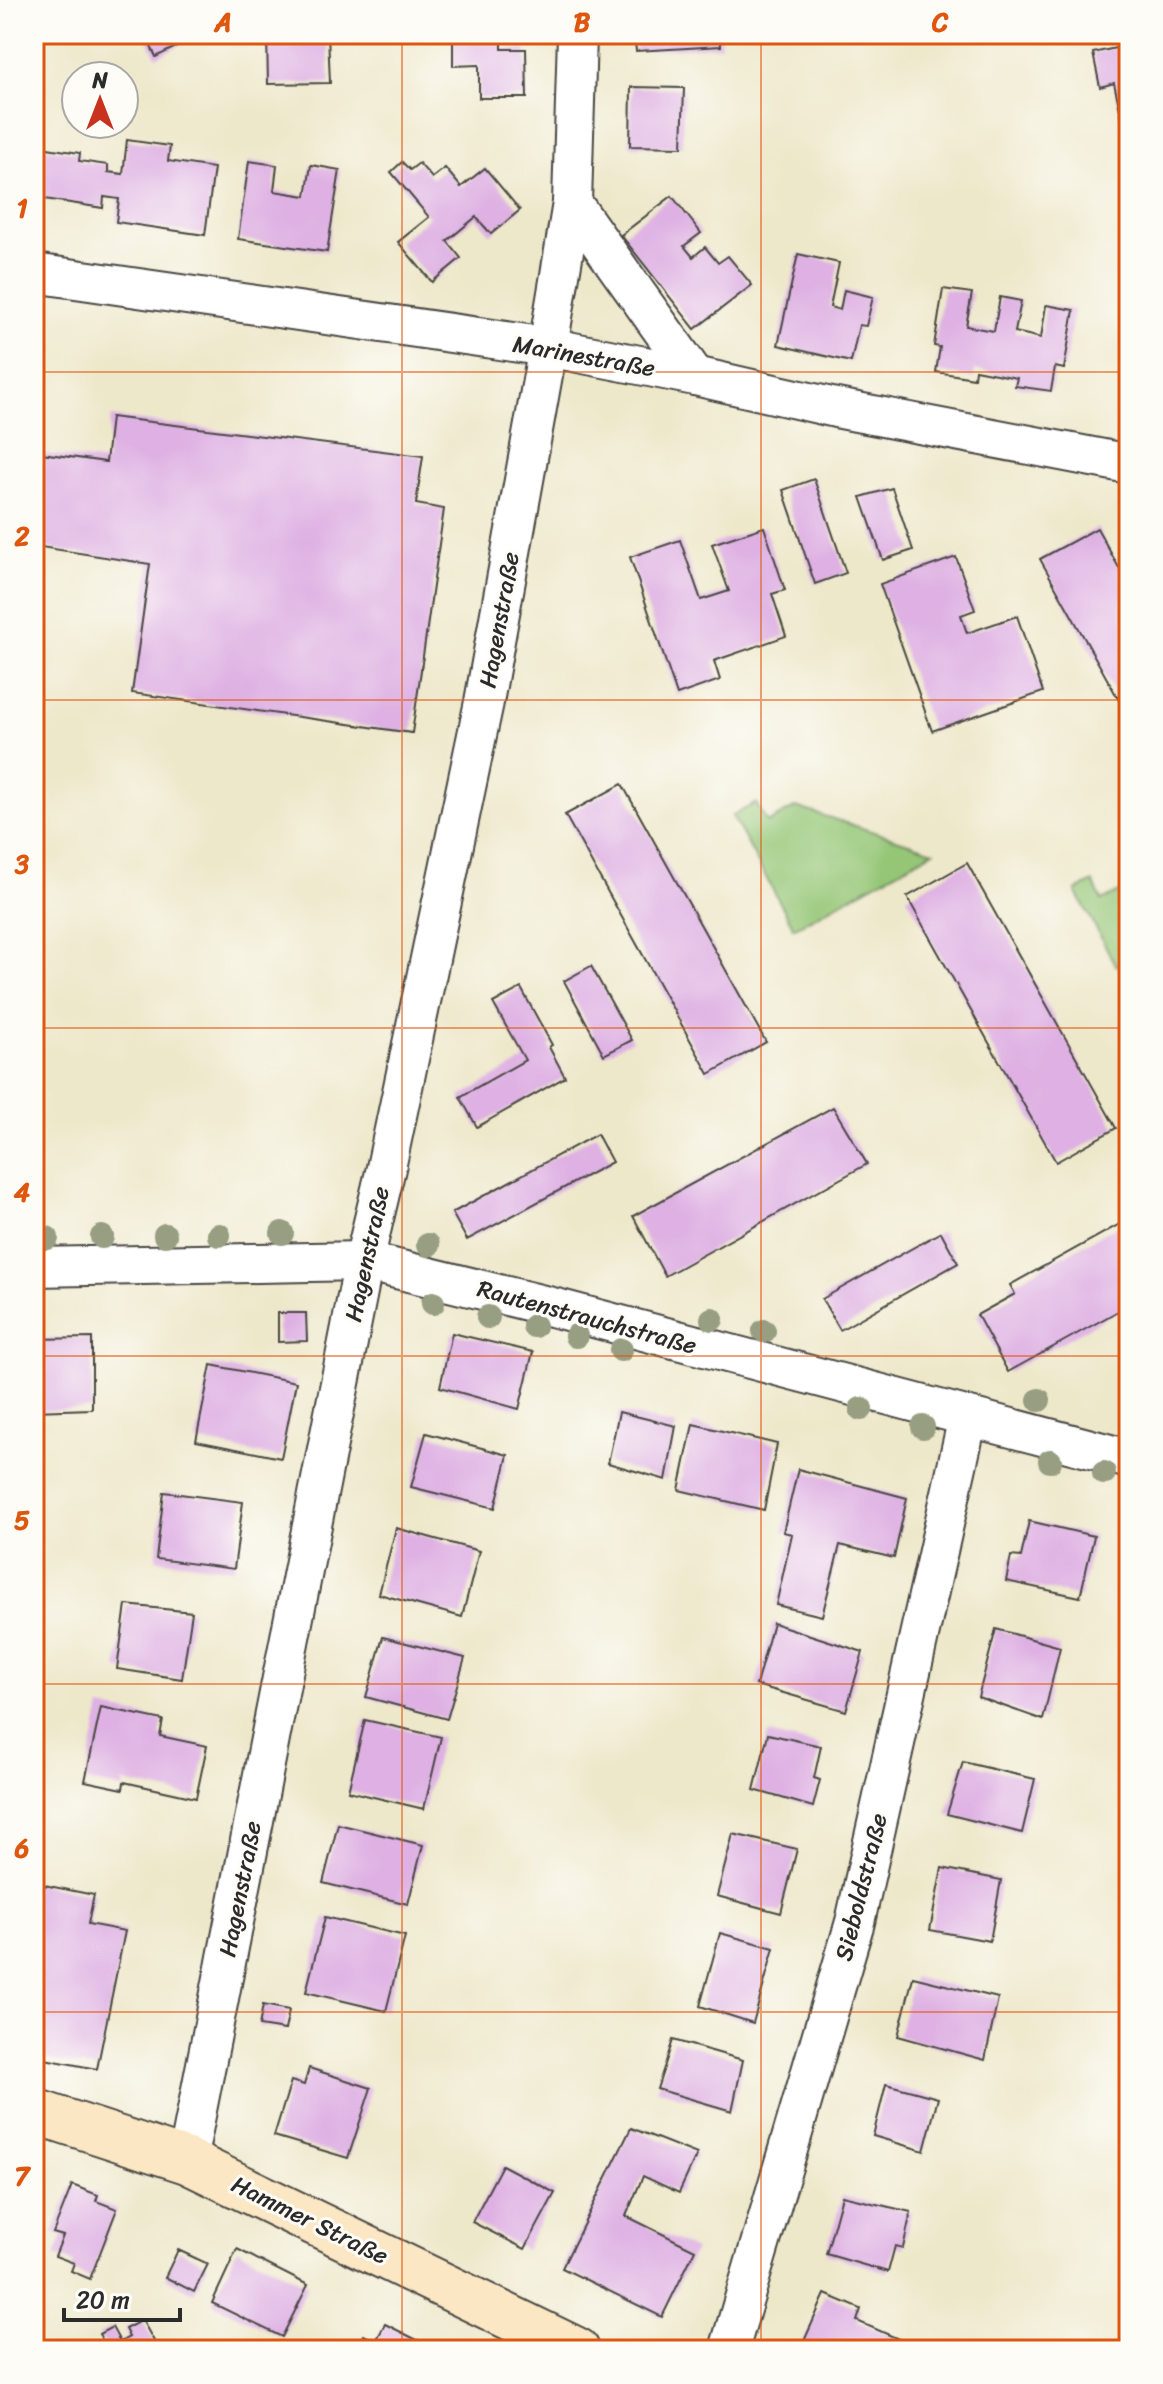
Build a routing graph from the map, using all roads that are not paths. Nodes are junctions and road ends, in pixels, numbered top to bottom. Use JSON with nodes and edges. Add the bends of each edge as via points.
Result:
{"nodes":[{"id":1,"x":577,"y":34,"type":"edge"},
{"id":2,"x":572,"y":203,"type":"junction"},
{"id":3,"x":34,"y":273,"type":"edge"},
{"id":4,"x":548,"y":347,"type":"junction"},
{"id":5,"x":695,"y":376,"type":"junction"},
{"id":6,"x":1129,"y":464,"type":"edge"},
{"id":7,"x":364,"y":1261,"type":"junction"},
{"id":8,"x":34,"y":1267,"type":"edge"},
{"id":9,"x":968,"y":1417,"type":"junction"},
{"id":10,"x":1129,"y":1459,"type":"edge"},
{"id":11,"x":34,"y":2111,"type":"edge"},
{"id":12,"x":187,"y":2161,"type":"junction"},
{"id":13,"x":577,"y":2350,"type":"edge"},
{"id":14,"x":729,"y":2350,"type":"edge"}],
"edges":[{"from":1,"to":2,"type":"street","name":"Hagenstraße"},
{"from":2,"to":4,"type":"street","name":"Hagenstraße"},
{"from":2,"to":5,"type":"street"},
{"from":3,"to":4,"type":"street","name":"Marinestraße"},
{"from":4,"to":5,"type":"street","name":"Marinestraße"},
{"from":4,"to":7,"type":"street","name":"Hagenstraße","via":[[484,702]]},
{"from":5,"to":6,"type":"street","name":"Marinestraße"},
{"from":7,"to":8,"type":"street","name":"Rautenstrauchstraße"},
{"from":7,"to":9,"type":"street","name":"Rautenstrauchstraße"},
{"from":7,"to":12,"type":"street","name":"Hagenstraße"},
{"from":9,"to":10,"type":"street","name":"Rautenstrauchstraße"},
{"from":9,"to":14,"type":"street","name":"Sieboldstraße","via":[[855,1922]]},
{"from":11,"to":12,"type":"main road","name":"Hammer Straße"},
{"from":12,"to":13,"type":"main road","name":"Hammer Straße"}]}
